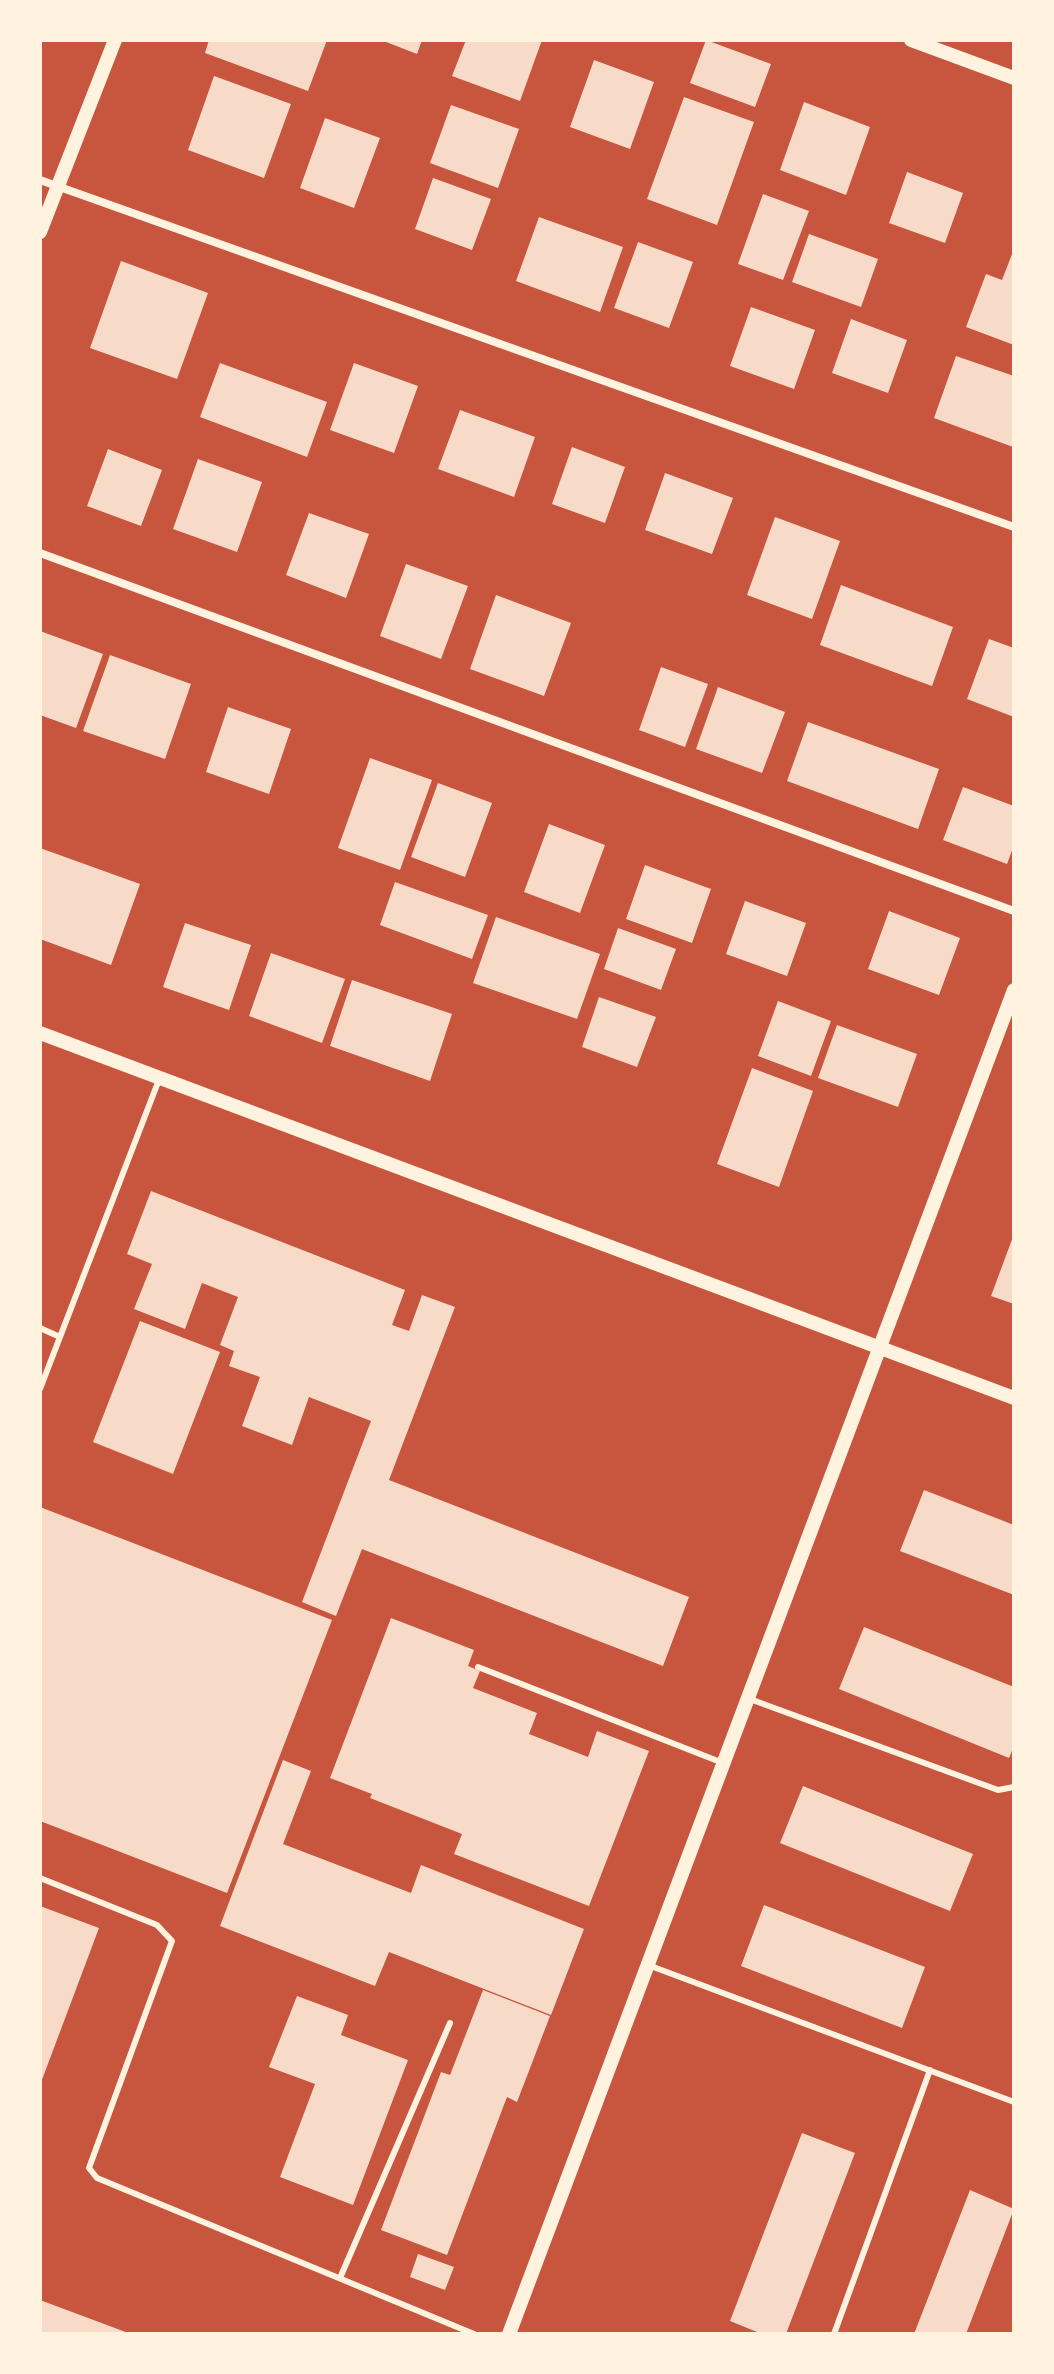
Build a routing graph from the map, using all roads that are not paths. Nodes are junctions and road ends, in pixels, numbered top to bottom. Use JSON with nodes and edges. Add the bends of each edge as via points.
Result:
{"nodes":[{"id":1,"x":115,"y":40,"type":"edge"},
{"id":2,"x":911,"y":40,"type":"edge"},
{"id":3,"x":1014,"y":78,"type":"edge"},
{"id":4,"x":40,"y":180,"type":"edge"},
{"id":5,"x":57,"y":186,"type":"junction"},
{"id":6,"x":40,"y":232,"type":"edge"},
{"id":7,"x":1014,"y":527,"type":"edge"},
{"id":8,"x":40,"y":553,"type":"edge"},
{"id":9,"x":1014,"y":911,"type":"edge"},
{"id":10,"x":1014,"y":990,"type":"edge"},
{"id":11,"x":40,"y":1033,"type":"edge"},
{"id":12,"x":160,"y":1077,"type":"junction"},
{"id":13,"x":40,"y":1328,"type":"edge"},
{"id":14,"x":60,"y":1337,"type":"junction"},
{"id":15,"x":880,"y":1347,"type":"junction"},
{"id":16,"x":40,"y":1389,"type":"edge"},
{"id":17,"x":1014,"y":1398,"type":"edge"},
{"id":18,"x":478,"y":1667,"type":"dead end"},
{"id":19,"x":747,"y":1698,"type":"junction"},
{"id":20,"x":723,"y":1763,"type":"junction"},
{"id":21,"x":1014,"y":1787,"type":"edge"},
{"id":22,"x":40,"y":1878,"type":"edge"},
{"id":23,"x":648,"y":1965,"type":"junction"},
{"id":24,"x":450,"y":2023,"type":"dead end"},
{"id":25,"x":930,"y":2070,"type":"junction"},
{"id":26,"x":1014,"y":2102,"type":"edge"},
{"id":27,"x":340,"y":2278,"type":"junction"},
{"id":28,"x":474,"y":2334,"type":"edge"},
{"id":29,"x":509,"y":2334,"type":"edge"},
{"id":30,"x":834,"y":2334,"type":"edge"}],
"edges":[{"from":1,"to":5,"type":"street"},
{"from":2,"to":3,"type":"street"},
{"from":4,"to":5,"type":"street"},
{"from":5,"to":6,"type":"street"},
{"from":5,"to":7,"type":"street"},
{"from":8,"to":9,"type":"street"},
{"from":10,"to":15,"type":"street"},
{"from":11,"to":12,"type":"street"},
{"from":12,"to":14,"type":"lane"},
{"from":12,"to":15,"type":"street"},
{"from":13,"to":14,"type":"lane"},
{"from":14,"to":16,"type":"lane"},
{"from":15,"to":17,"type":"street"},
{"from":15,"to":19,"type":"street"},
{"from":18,"to":20,"type":"lane"},
{"from":19,"to":20,"type":"street"},
{"from":19,"to":21,"type":"lane","via":[[998,1790]]},
{"from":20,"to":23,"type":"street"},
{"from":22,"to":27,"type":"lane","via":[[157,1925],[172,1941],[89,2168],[97,2178]]},
{"from":23,"to":25,"type":"lane"},
{"from":23,"to":29,"type":"street"},
{"from":24,"to":27,"type":"lane"},
{"from":25,"to":26,"type":"lane"},
{"from":25,"to":30,"type":"lane"},
{"from":27,"to":28,"type":"lane"}]}
